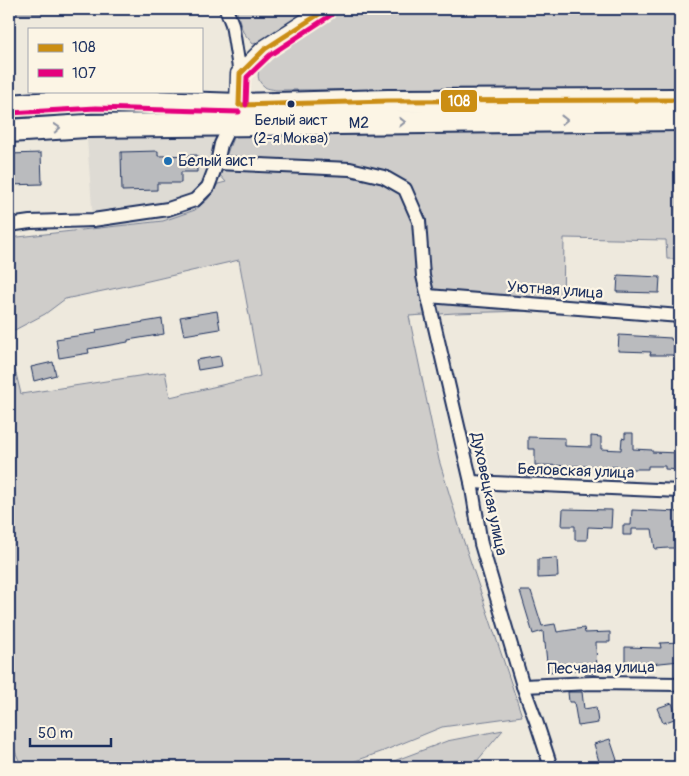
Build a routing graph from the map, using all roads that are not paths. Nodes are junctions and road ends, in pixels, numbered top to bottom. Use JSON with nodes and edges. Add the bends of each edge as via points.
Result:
{"nodes":[{"id":1,"x":226,"y":9,"type":"edge"},
{"id":2,"x":327,"y":9,"type":"edge"},
{"id":3,"x":240,"y":74,"type":"junction"},
{"id":4,"x":680,"y":100,"type":"edge"},
{"id":5,"x":9,"y":106,"type":"edge"},
{"id":6,"x":235,"y":114,"type":"junction"},
{"id":7,"x":680,"y":119,"type":"edge"},
{"id":8,"x":9,"y":131,"type":"edge"},
{"id":9,"x":217,"y":163,"type":"junction"},
{"id":10,"x":9,"y":225,"type":"edge"},
{"id":11,"x":428,"y":296,"type":"junction"},
{"id":12,"x":680,"y":316,"type":"edge"},
{"id":13,"x":471,"y":482,"type":"junction"},
{"id":14,"x":680,"y":491,"type":"edge"},
{"id":15,"x":680,"y":684,"type":"edge"},
{"id":16,"x":523,"y":686,"type":"junction"},
{"id":17,"x":551,"y":767,"type":"edge"}],
"edges":[{"from":1,"to":3,"type":"street","via":[[232,24]]},
{"from":2,"to":3,"type":"street","via":[[265,49]]},
{"from":3,"to":6,"type":"street"},
{"from":4,"to":6,"type":"highway","via":[[388,101]]},
{"from":5,"to":6,"type":"highway","via":[[96,100]]},
{"from":6,"to":7,"type":"highway","name":"М2","one_way":true},
{"from":8,"to":6,"type":"highway","name":"М2","one_way":true},
{"from":6,"to":9,"type":"street","via":[[221,144]]},
{"from":9,"to":10,"type":"street","via":[[208,186],[195,200],[168,209],[93,220]]},
{"from":9,"to":11,"type":"street","name":"Духовецкая улица","via":[[350,169],[384,177],[405,189],[419,221],[423,276]]},
{"from":11,"to":12,"type":"street","name":"Уютная улица"},
{"from":11,"to":13,"type":"street","name":"Духовецкая улица"},
{"from":13,"to":14,"type":"street","name":"Беловская улица"},
{"from":13,"to":16,"type":"street","name":"Духовецкая улица","via":[[481,544]]},
{"from":15,"to":16,"type":"street","name":"Песчаная улица"},
{"from":16,"to":17,"type":"street","name":"Духовецкая улица"}]}
